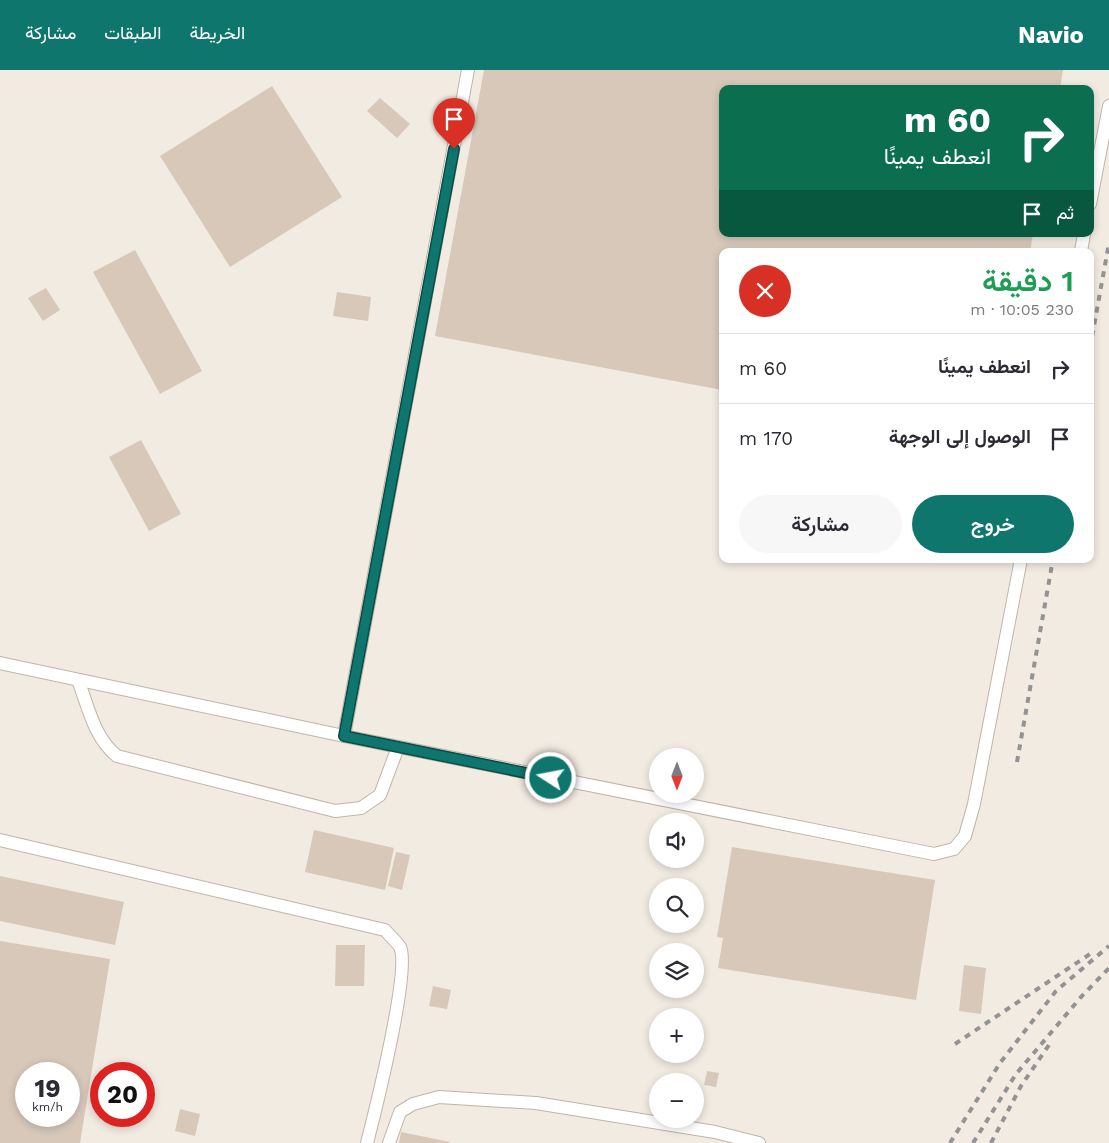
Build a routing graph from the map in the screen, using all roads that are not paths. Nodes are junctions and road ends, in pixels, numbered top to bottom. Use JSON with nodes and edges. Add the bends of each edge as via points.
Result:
{"nodes":[{"id":1,"x":468,"y":70,"type":"edge"},
{"id":2,"x":1109,"y":106,"type":"edge"},
{"id":3,"x":1094,"y":183,"type":"edge"},
{"id":4,"x":1020,"y":563,"type":"edge"},
{"id":5,"x":0,"y":663,"type":"edge"},
{"id":6,"x":78,"y":680,"type":"junction"},
{"id":7,"x":344,"y":736,"type":"junction"},
{"id":8,"x":398,"y":747,"type":"junction"},
{"id":9,"x":0,"y":840,"type":"edge"},
{"id":10,"x":367,"y":1143,"type":"edge"},
{"id":11,"x":389,"y":1143,"type":"edge"},
{"id":12,"x":759,"y":1143,"type":"edge"}],
"edges":[{"from":1,"to":7,"type":"lane"},
{"from":2,"to":3,"type":"lane"},
{"from":4,"to":8,"type":"lane","via":[[974,804],[965,836],[954,849],[934,854]]},
{"from":5,"to":6,"type":"lane"},
{"from":6,"to":7,"type":"lane"},
{"from":6,"to":8,"type":"lane","via":[[98,734],[106,748],[117,756],[335,810],[361,808],[380,795]]},
{"from":7,"to":8,"type":"lane"},
{"from":9,"to":10,"type":"lane","via":[[385,930],[400,948],[402,974],[386,1066]]},
{"from":11,"to":12,"type":"lane","via":[[400,1112],[413,1104],[439,1097],[536,1103],[715,1132]]}]}
